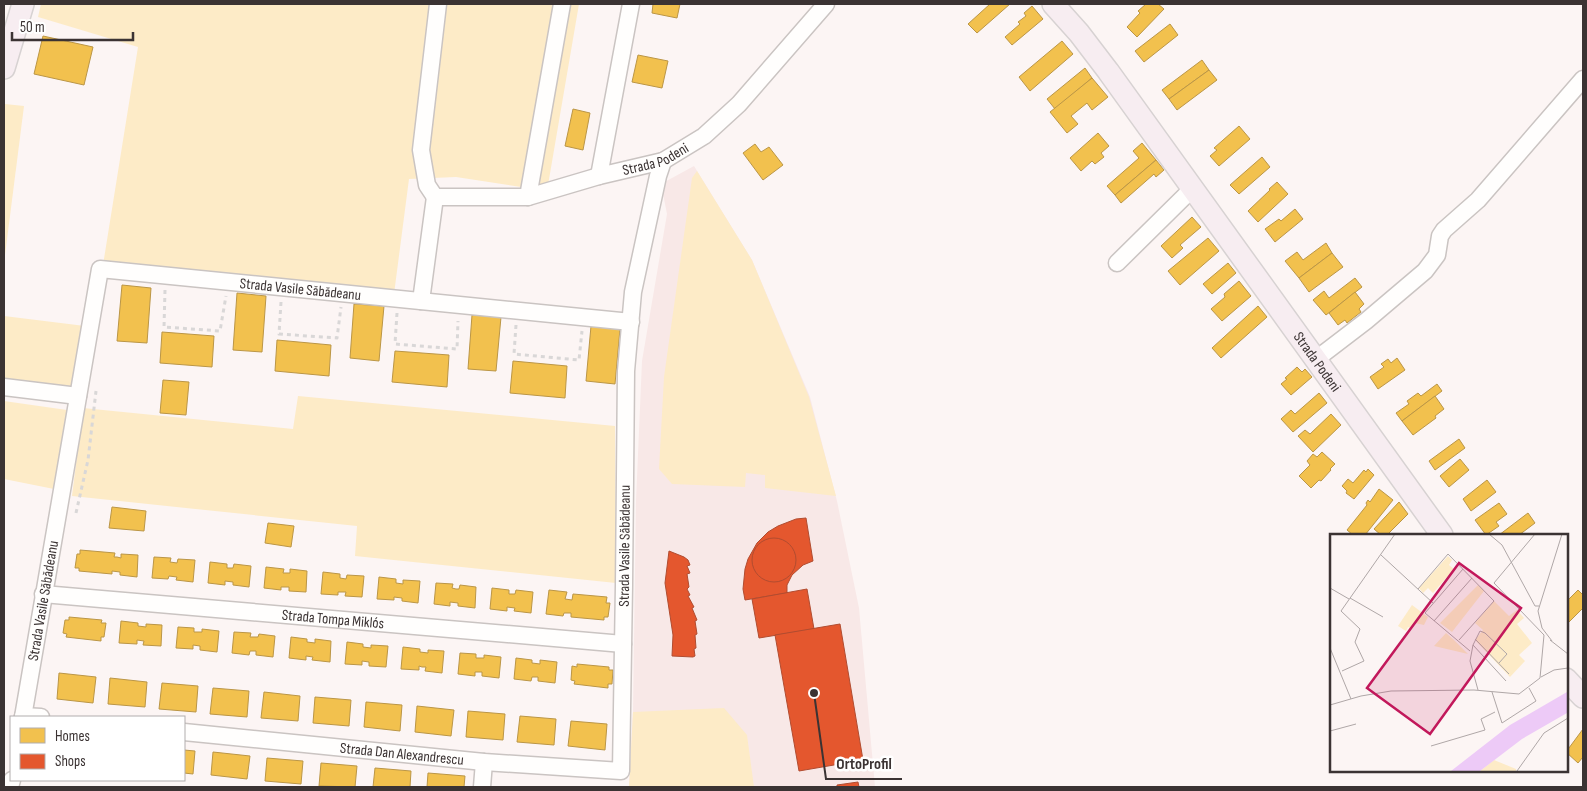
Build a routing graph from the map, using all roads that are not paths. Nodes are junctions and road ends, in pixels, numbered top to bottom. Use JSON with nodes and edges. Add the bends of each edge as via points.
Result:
{"nodes":[{"id":1,"x":23,"y":4,"type":"edge"},
{"id":2,"x":438,"y":4,"type":"edge"},
{"id":3,"x":562,"y":4,"type":"edge"},
{"id":4,"x":631,"y":4,"type":"edge"},
{"id":5,"x":826,"y":4,"type":"edge"},
{"id":6,"x":1053,"y":4,"type":"edge"},
{"id":7,"x":9,"y":29,"type":"edge"},
{"id":8,"x":4,"y":68,"type":"edge"},
{"id":9,"x":1583,"y":79,"type":"edge"},
{"id":10,"x":663,"y":161,"type":"junction"},
{"id":11,"x":599,"y":176,"type":"junction"},
{"id":12,"x":1192,"y":189,"type":"junction"},
{"id":13,"x":435,"y":197,"type":"junction"},
{"id":14,"x":528,"y":197,"type":"junction"},
{"id":15,"x":1117,"y":263,"type":"dead end"},
{"id":16,"x":420,"y":301,"type":"junction"},
{"id":17,"x":630,"y":322,"type":"junction"},
{"id":18,"x":1316,"y":360,"type":"junction"},
{"id":19,"x":4,"y":387,"type":"edge"},
{"id":20,"x":78,"y":396,"type":"junction"},
{"id":21,"x":1441,"y":534,"type":"edge"},
{"id":22,"x":44,"y":594,"type":"junction"},
{"id":23,"x":623,"y":644,"type":"junction"},
{"id":24,"x":1567,"y":680,"type":"edge"},
{"id":25,"x":1583,"y":697,"type":"edge"},
{"id":26,"x":23,"y":716,"type":"edge"},
{"id":27,"x":185,"y":732,"type":"edge"},
{"id":28,"x":484,"y":762,"type":"junction"},
{"id":29,"x":620,"y":771,"type":"joint"},
{"id":30,"x":482,"y":787,"type":"edge"}],
"edges":[{"from":1,"to":7,"type":"main road"},
{"from":2,"to":13,"type":"street","via":[[421,150],[427,184]]},
{"from":3,"to":14,"type":"street"},
{"from":4,"to":11,"type":"street","name":"Strada Podeni"},
{"from":5,"to":10,"type":"street","name":"Strada Podeni","via":[[739,104],[704,136]]},
{"from":6,"to":12,"type":"main road","name":"Strada Podeni","via":[[1108,71]]},
{"from":7,"to":8,"type":"main road"},
{"from":9,"to":18,"type":"street","via":[[1478,200],[1444,230],[1437,255],[1425,271]]},
{"from":10,"to":11,"type":"street","name":"Strada Podeni"},
{"from":10,"to":17,"type":"street","name":"Strada Vasile Săbădeanu","via":[[633,292]]},
{"from":11,"to":14,"type":"street"},
{"from":12,"to":15,"type":"street"},
{"from":12,"to":18,"type":"main road","name":"Strada Podeni"},
{"from":13,"to":14,"type":"street"},
{"from":13,"to":16,"type":"street"},
{"from":16,"to":17,"type":"street","name":"Strada Vasile Săbădeanu"},
{"from":16,"to":20,"type":"street","name":"Strada Vasile Săbădeanu","via":[[100,269]]},
{"from":17,"to":23,"type":"street","name":"Strada Vasile Săbădeanu","via":[[626,371]]},
{"from":18,"to":21,"type":"main road","name":"Strada Podeni"},
{"from":19,"to":20,"type":"street"},
{"from":20,"to":22,"type":"street","name":"Strada Vasile Săbădeanu"},
{"from":22,"to":23,"type":"street","name":"Strada Tompa Miklós"},
{"from":22,"to":26,"type":"street","name":"Strada Vasile Săbădeanu"},
{"from":23,"to":29,"type":"street","name":"Strada Vasile Săbădeanu"},
{"from":24,"to":25,"type":"main road"},
{"from":27,"to":28,"type":"street","name":"Strada Dan Alexandrescu"},
{"from":28,"to":29,"type":"street","name":"Strada Dan Alexandrescu"},
{"from":28,"to":30,"type":"street"}]}
